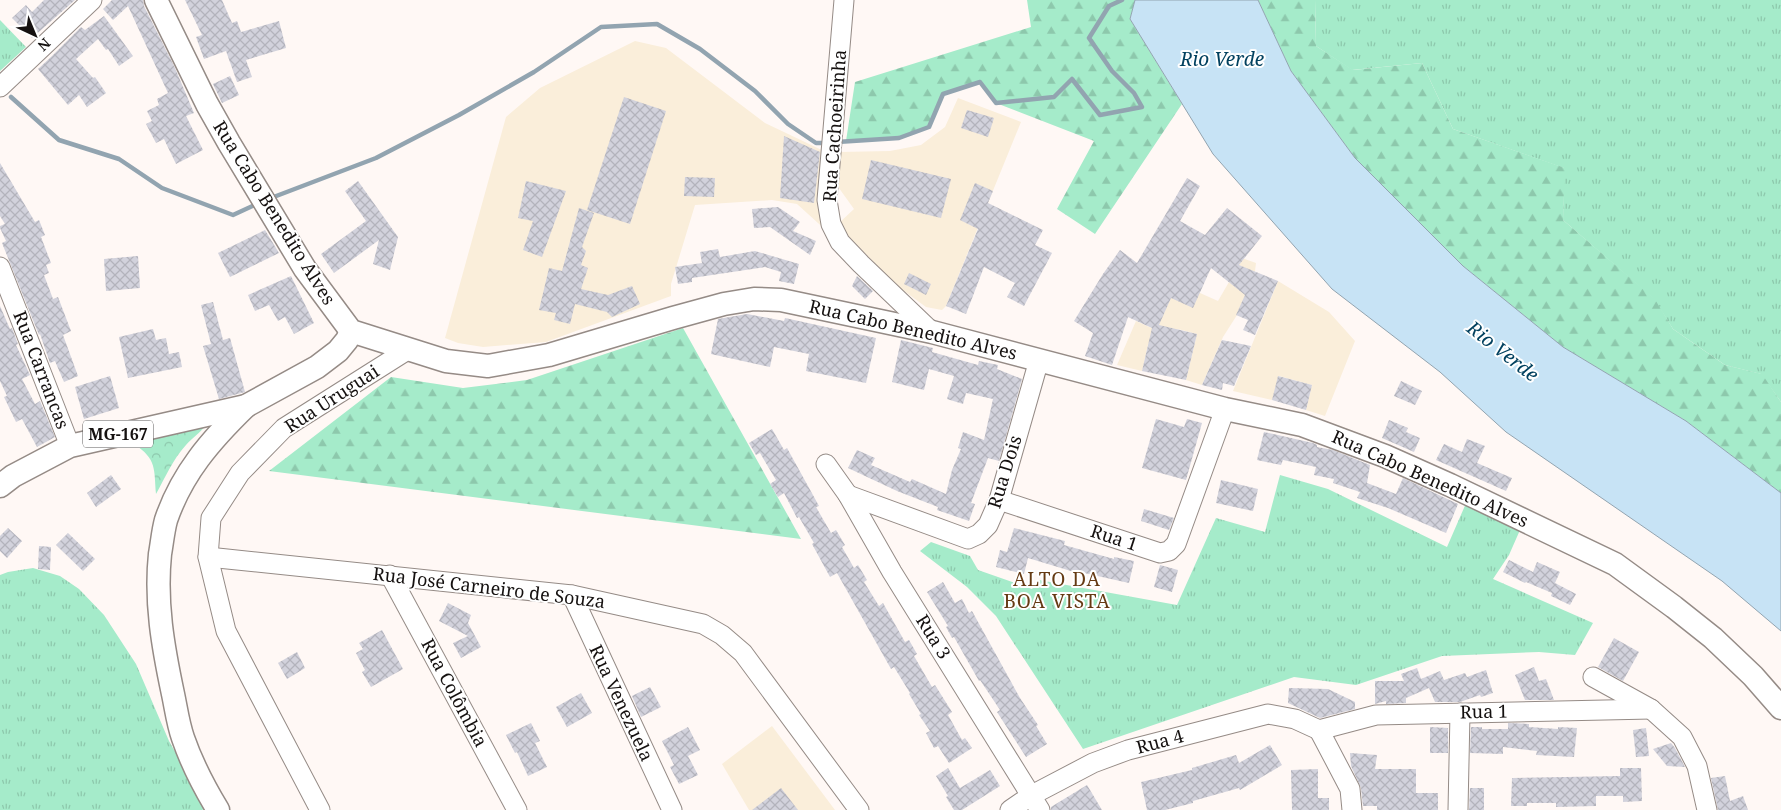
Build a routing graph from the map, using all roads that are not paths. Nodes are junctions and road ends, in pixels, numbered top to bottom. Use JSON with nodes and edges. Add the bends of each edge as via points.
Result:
{"nodes":[{"id":1,"x":92,"y":0,"type":"edge"},
{"id":2,"x":156,"y":0,"type":"edge"},
{"id":3,"x":844,"y":0,"type":"edge"},
{"id":4,"x":0,"y":87,"type":"edge"},
{"id":5,"x":0,"y":267,"type":"edge"},
{"id":6,"x":351,"y":331,"type":"junction"},
{"id":7,"x":932,"y":332,"type":"junction"},
{"id":8,"x":409,"y":350,"type":"junction"},
{"id":9,"x":1039,"y":360,"type":"junction"},
{"id":10,"x":246,"y":406,"type":"junction"},
{"id":11,"x":1225,"y":409,"type":"junction"},
{"id":12,"x":70,"y":446,"type":"junction"},
{"id":13,"x":826,"y":464,"type":"dead end"},
{"id":14,"x":0,"y":486,"type":"edge"},
{"id":15,"x":848,"y":495,"type":"junction"},
{"id":16,"x":999,"y":500,"type":"junction"},
{"id":17,"x":208,"y":557,"type":"junction"},
{"id":18,"x":390,"y":575,"type":"junction"},
{"id":19,"x":572,"y":595,"type":"junction"},
{"id":20,"x":1592,"y":677,"type":"dead end"},
{"id":21,"x":1781,"y":708,"type":"edge"},
{"id":22,"x":1651,"y":709,"type":"junction"},
{"id":23,"x":1460,"y":713,"type":"junction"},
{"id":24,"x":1319,"y":730,"type":"junction"},
{"id":25,"x":1036,"y":803,"type":"edge"},
{"id":26,"x":218,"y":810,"type":"edge"},
{"id":27,"x":320,"y":810,"type":"edge"},
{"id":28,"x":517,"y":810,"type":"edge"},
{"id":29,"x":672,"y":810,"type":"edge"},
{"id":30,"x":859,"y":810,"type":"edge"},
{"id":31,"x":1010,"y":810,"type":"edge"},
{"id":32,"x":1352,"y":810,"type":"edge"},
{"id":33,"x":1458,"y":810,"type":"edge"},
{"id":34,"x":1707,"y":810,"type":"edge"}],
"edges":[{"from":1,"to":4,"type":"street"},
{"from":2,"to":6,"type":"main road","name":"Rua Cabo Benedito Alves","via":[[207,104],[244,168],[310,276]]},
{"from":3,"to":7,"type":"street","name":"Rua Cachoeirinha","via":[[827,200],[831,224],[840,242]]},
{"from":5,"to":12,"type":"street","name":"Rua Carrancas"},
{"from":6,"to":8,"type":"main road","name":"Rua Cabo Benedito Alves"},
{"from":6,"to":10,"type":"main road","number":"MG-167","via":[[338,351],[317,367]]},
{"from":7,"to":8,"type":"main road","name":"Rua Cabo Benedito Alves","via":[[781,300],[754,300],[724,304],[549,355],[488,366],[446,362]]},
{"from":7,"to":9,"type":"main road","name":"Rua Cabo Benedito Alves"},
{"from":8,"to":17,"type":"street","name":"Rua Uruguai","via":[[284,428],[240,473],[211,518]]},
{"from":9,"to":11,"type":"main road","name":"Rua Cabo Benedito Alves"},
{"from":9,"to":16,"type":"street","name":"Rua Dois"},
{"from":10,"to":12,"type":"main road","number":"MG-167"},
{"from":10,"to":26,"type":"main road","via":[[203,451],[178,492],[166,522],[158,572],[158,611],[182,736],[199,777]]},
{"from":11,"to":16,"type":"street","name":"Rua 1","via":[[1176,544],[1169,551],[1160,553]]},
{"from":11,"to":21,"type":"main road","name":"Rua Cabo Benedito Alves","via":[[1302,425],[1385,456],[1615,564],[1713,638]]},
{"from":12,"to":14,"type":"main road","number":"MG-167"},
{"from":13,"to":15,"type":"street","name":"Rua 3"},
{"from":15,"to":16,"type":"street","name":"Rua Dois","via":[[968,539],[988,525]]},
{"from":15,"to":25,"type":"street","name":"Rua 3","via":[[892,572]]},
{"from":17,"to":18,"type":"street","name":"Rua José Carneiro de Souza"},
{"from":17,"to":27,"type":"street","name":"Rua Uruguai","via":[[226,631]]},
{"from":18,"to":19,"type":"street","name":"Rua José Carneiro de Souza"},
{"from":18,"to":28,"type":"street","name":"Rua Colômbia"},
{"from":19,"to":29,"type":"street","name":"Rua Venezuela"},
{"from":19,"to":30,"type":"street","name":"Rua José Carneiro de Souza","via":[[703,624],[722,635],[743,654]]},
{"from":20,"to":22,"type":"street"},
{"from":22,"to":23,"type":"street","name":"Rua 1"},
{"from":22,"to":34,"type":"street","via":[[1682,737],[1697,766]]},
{"from":23,"to":24,"type":"street","name":"Rua 1","via":[[1376,715]]},
{"from":23,"to":33,"type":"street"},
{"from":24,"to":25,"type":"street","name":"Rua 4","via":[[1295,719],[1268,714],[1128,750],[1093,763]]},
{"from":24,"to":32,"type":"street","via":[[1350,789]]},
{"from":25,"to":31,"type":"street","name":"Rua 4"}]}
